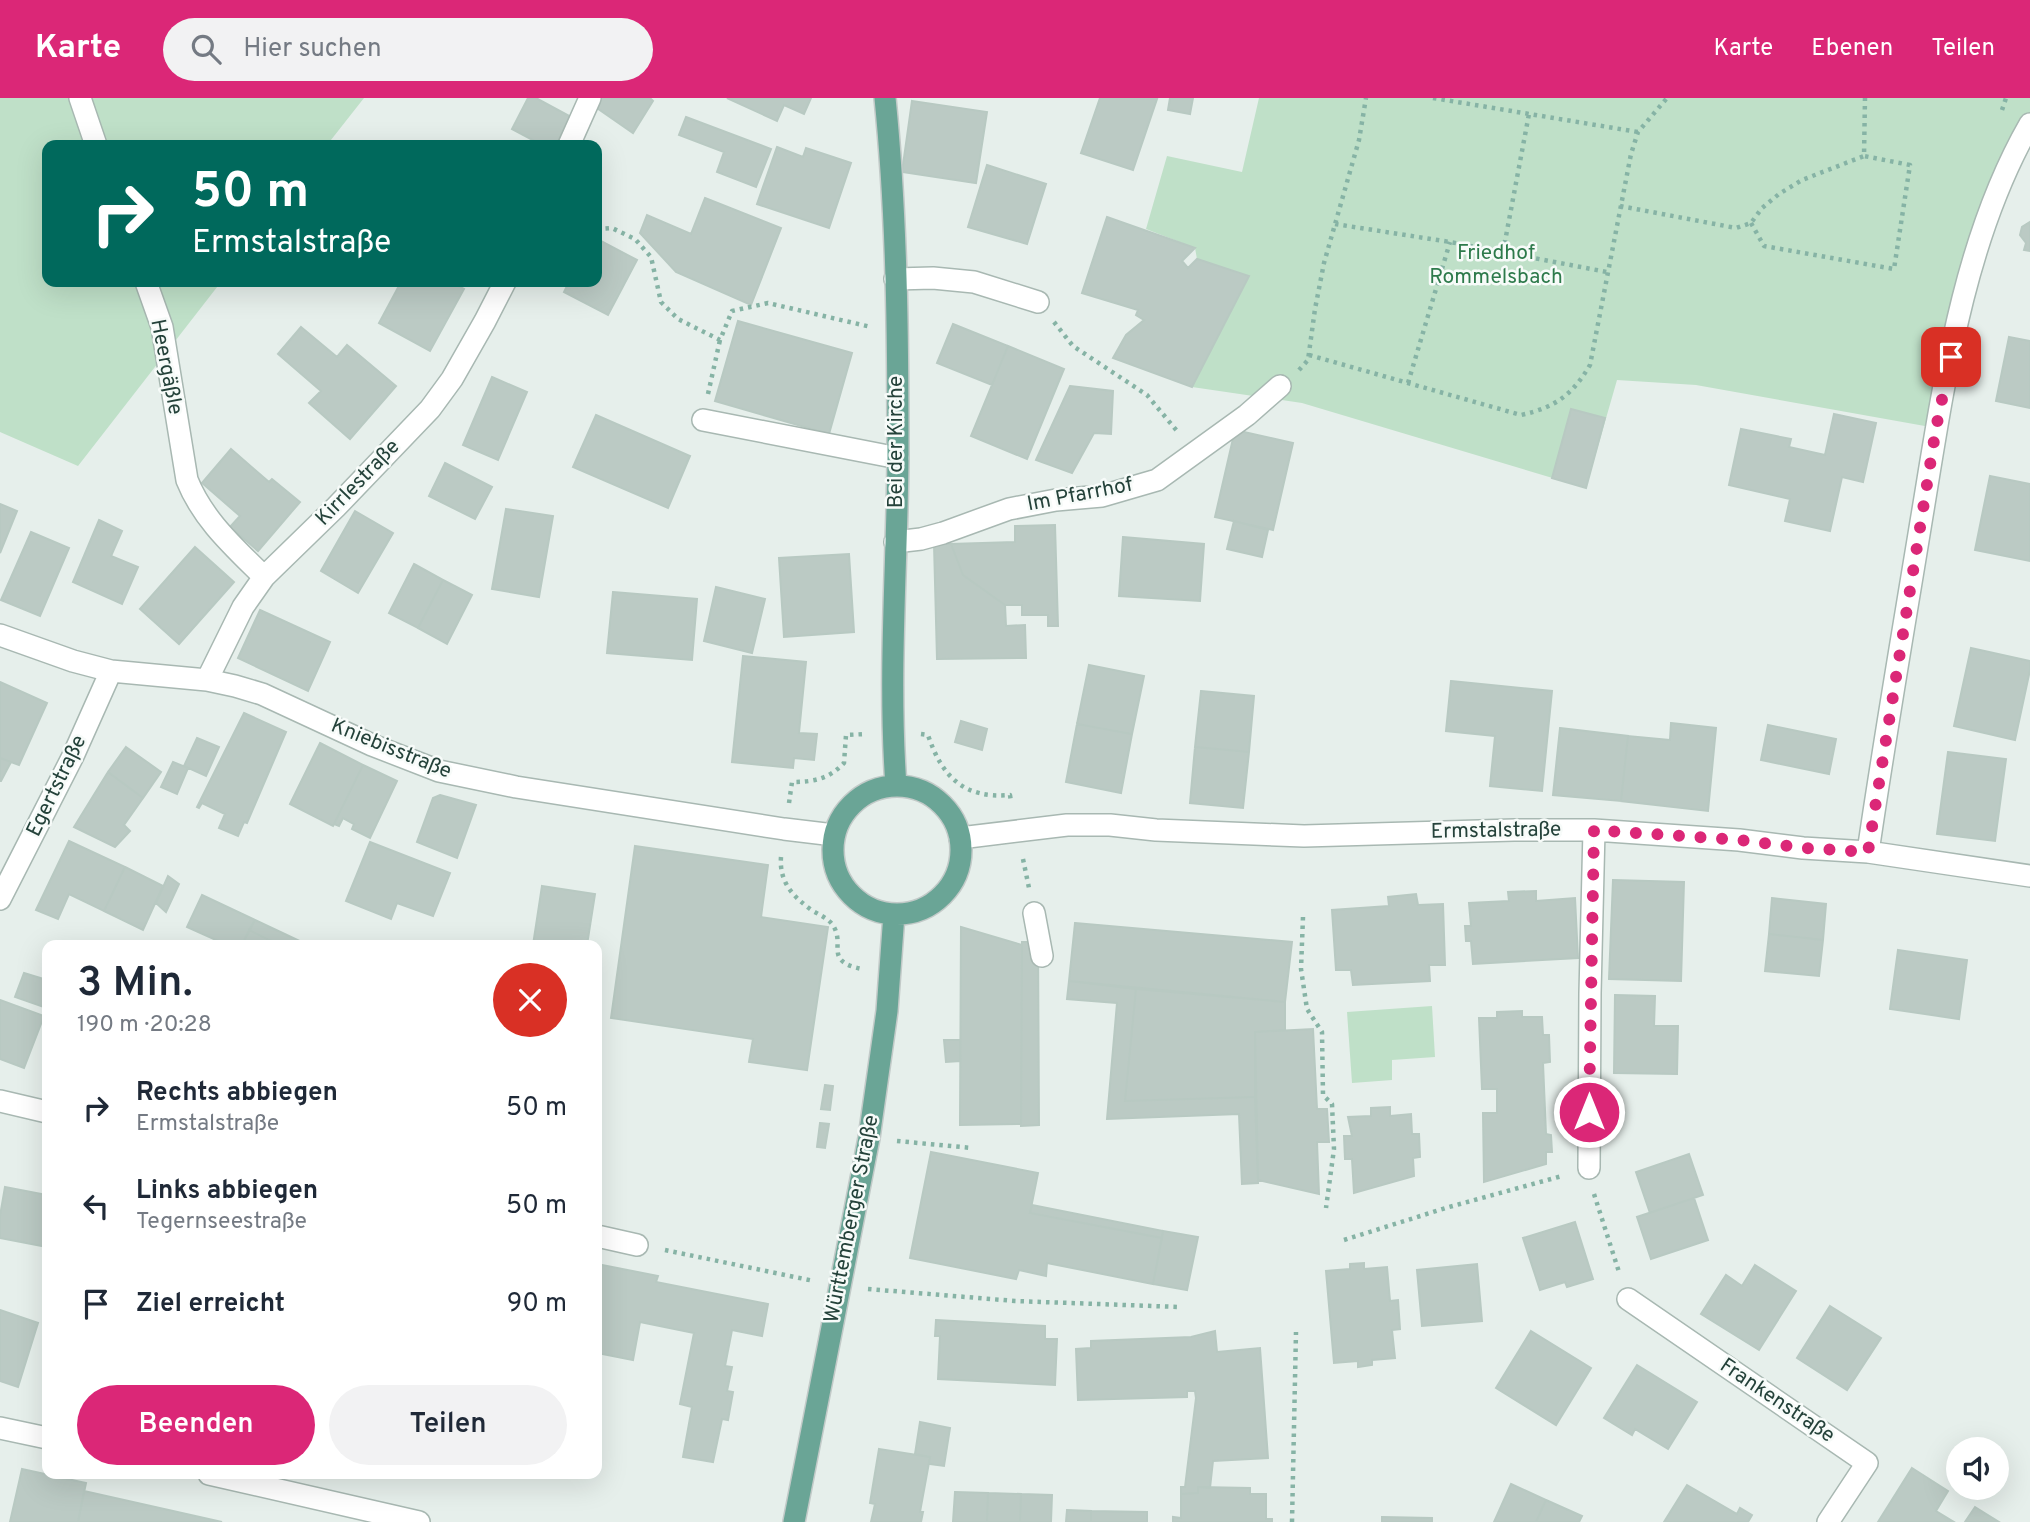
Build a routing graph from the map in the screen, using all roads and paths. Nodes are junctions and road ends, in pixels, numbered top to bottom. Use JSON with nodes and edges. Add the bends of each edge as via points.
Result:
{"nodes":[{"id":1,"x":80,"y":98,"type":"edge"},
{"id":2,"x":590,"y":98,"type":"edge"},
{"id":3,"x":885,"y":98,"type":"edge"},
{"id":4,"x":1366,"y":98,"type":"edge"},
{"id":5,"x":1433,"y":98,"type":"edge"},
{"id":6,"x":1667,"y":98,"type":"edge"},
{"id":7,"x":1865,"y":98,"type":"edge"},
{"id":8,"x":1529,"y":114,"type":"junction"},
{"id":9,"x":2030,"y":124,"type":"edge"},
{"id":10,"x":1638,"y":132,"type":"junction"},
{"id":11,"x":94,"y":140,"type":"edge"},
{"id":12,"x":571,"y":140,"type":"edge"},
{"id":13,"x":1864,"y":156,"type":"junction"},
{"id":14,"x":1620,"y":206,"type":"junction"},
{"id":15,"x":1751,"y":223,"type":"junction"},
{"id":16,"x":1335,"y":224,"type":"junction"},
{"id":17,"x":602,"y":229,"type":"edge"},
{"id":18,"x":1450,"y":242,"type":"junction"},
{"id":19,"x":1503,"y":253,"type":"junction"},
{"id":20,"x":1607,"y":272,"type":"junction"},
{"id":21,"x":895,"y":279,"type":"junction"},
{"id":22,"x":148,"y":287,"type":"edge"},
{"id":23,"x":502,"y":287,"type":"edge"},
{"id":24,"x":1038,"y":302,"type":"joint"},
{"id":25,"x":896,"y":333,"type":"junction"},
{"id":26,"x":720,"y":340,"type":"junction"},
{"id":27,"x":1309,"y":355,"type":"junction"},
{"id":28,"x":1408,"y":383,"type":"junction"},
{"id":29,"x":1280,"y":386,"type":"joint"},
{"id":30,"x":703,"y":420,"type":"joint"},
{"id":31,"x":1194,"y":454,"type":"junction"},
{"id":32,"x":898,"y":458,"type":"junction"},
{"id":33,"x":895,"y":542,"type":"junction"},
{"id":34,"x":264,"y":577,"type":"junction"},
{"id":35,"x":0,"y":635,"type":"edge"},
{"id":36,"x":111,"y":671,"type":"junction"},
{"id":37,"x":207,"y":680,"type":"junction"},
{"id":38,"x":892,"y":734,"type":"junction"},
{"id":39,"x":896,"y":786,"type":"junction"},
{"id":40,"x":785,"y":830,"type":"junction"},
{"id":41,"x":1594,"y":830,"type":"junction"},
{"id":42,"x":834,"y":835,"type":"junction"},
{"id":43,"x":960,"y":838,"type":"junction"},
{"id":44,"x":1868,"y":852,"type":"junction"},
{"id":45,"x":2030,"y":876,"type":"edge"},
{"id":46,"x":0,"y":899,"type":"edge"},
{"id":47,"x":1034,"y":913,"type":"dead end"},
{"id":48,"x":894,"y":914,"type":"junction"},
{"id":49,"x":1303,"y":917,"type":"dead end"},
{"id":50,"x":1042,"y":956,"type":"dead end"},
{"id":51,"x":891,"y":969,"type":"junction"},
{"id":52,"x":0,"y":1101,"type":"edge"},
{"id":53,"x":42,"y":1111,"type":"edge"},
{"id":54,"x":869,"y":1138,"type":"junction"},
{"id":55,"x":972,"y":1148,"type":"dead end"},
{"id":56,"x":1589,"y":1168,"type":"junction"},
{"id":57,"x":1326,"y":1208,"type":"dead end"},
{"id":58,"x":602,"y":1237,"type":"edge"},
{"id":59,"x":1345,"y":1240,"type":"dead end"},
{"id":60,"x":637,"y":1245,"type":"joint"},
{"id":61,"x":840,"y":1286,"type":"junction"},
{"id":62,"x":1628,"y":1299,"type":"joint"},
{"id":63,"x":1180,"y":1307,"type":"dead end"},
{"id":64,"x":1296,"y":1332,"type":"dead end"},
{"id":65,"x":0,"y":1428,"type":"edge"},
{"id":66,"x":42,"y":1437,"type":"edge"},
{"id":67,"x":268,"y":1480,"type":"edge"},
{"id":68,"x":419,"y":1522,"type":"edge"},
{"id":69,"x":794,"y":1522,"type":"edge"},
{"id":70,"x":1292,"y":1522,"type":"edge"},
{"id":71,"x":1828,"y":1522,"type":"edge"}],
"edges":[{"from":1,"to":11,"type":"street"},
{"from":2,"to":12,"type":"street"},
{"from":3,"to":21,"type":"main road","name":"Bei der Kirche"},
{"from":4,"to":16,"type":"path"},
{"from":5,"to":8,"type":"path"},
{"from":6,"to":10,"type":"path"},
{"from":7,"to":13,"type":"path"},
{"from":8,"to":10,"type":"path"},
{"from":8,"to":19,"type":"path"},
{"from":9,"to":44,"type":"street","via":[[1989,211],[1960,310],[1936,428]]},
{"from":10,"to":14,"type":"path"},
{"from":13,"to":15,"type":"path","via":[[1802,180],[1762,208]]},
{"from":13,"to":15,"type":"path","via":[[1910,165],[1894,269],[1764,246]]},
{"from":14,"to":15,"type":"path","via":[[1736,228]]},
{"from":14,"to":20,"type":"path"},
{"from":16,"to":18,"type":"path"},
{"from":16,"to":27,"type":"path"},
{"from":17,"to":26,"type":"path","via":[[612,228],[635,239],[651,257],[661,302],[678,320]]},
{"from":18,"to":19,"type":"path"},
{"from":18,"to":28,"type":"path"},
{"from":19,"to":20,"type":"path"},
{"from":20,"to":28,"type":"path","via":[[1590,365],[1579,383],[1544,410],[1521,415]]},
{"from":21,"to":24,"type":"street","via":[[974,282]]},
{"from":21,"to":25,"type":"main road","name":"Bei der Kirche"},
{"from":22,"to":34,"type":"street","name":"Heergäßle","via":[[162,327],[187,480],[222,536]]},
{"from":23,"to":34,"type":"street","name":"Kirrlestraße","via":[[452,379],[430,409]]},
{"from":24,"to":31,"type":"path","via":[[1073,346],[1147,395]]},
{"from":25,"to":26,"type":"path","via":[[768,303],[732,311]]},
{"from":25,"to":32,"type":"main road","name":"Bei der Kirche"},
{"from":26,"to":30,"type":"path"},
{"from":27,"to":28,"type":"path"},
{"from":27,"to":29,"type":"path"},
{"from":29,"to":31,"type":"street","name":"Im Pfarrhof"},
{"from":30,"to":32,"type":"street"},
{"from":31,"to":33,"type":"street","name":"Im Pfarrhof","via":[[1157,480],[1102,496],[1009,509],[943,533]]},
{"from":32,"to":33,"type":"main road","name":"Bei der Kirche"},
{"from":33,"to":38,"type":"main road","name":"Bei der Kirche"},
{"from":34,"to":37,"type":"street","name":"Kirrlestraße","via":[[243,607]]},
{"from":35,"to":36,"type":"street","name":"Kniebisstraße"},
{"from":36,"to":37,"type":"street","name":"Kniebisstraße"},
{"from":36,"to":46,"type":"street","name":"Egertstraße"},
{"from":37,"to":40,"type":"street","name":"Kniebisstraße","via":[[262,694],[439,772]]},
{"from":38,"to":39,"type":"main road","name":"Bei der Kirche"},
{"from":38,"to":40,"type":"path","via":[[845,735],[844,763],[834,773],[792,782]]},
{"from":39,"to":42,"type":"main road","via":[[857,800]]},
{"from":39,"to":43,"type":"main road","via":[[938,800],[956,824]]},
{"from":40,"to":42,"type":"street","name":"Kniebisstraße"},
{"from":40,"to":51,"type":"path","via":[[781,876],[801,902],[834,925],[840,960],[869,970]]},
{"from":41,"to":43,"type":"street","name":"Ermstalstraße","via":[[1304,836],[1067,825]]},
{"from":41,"to":44,"type":"street","name":"Ermstalstraße"},
{"from":41,"to":56,"type":"street"},
{"from":42,"to":48,"type":"main road","via":[[834,863],[845,889],[867,907]]},
{"from":43,"to":48,"type":"main road","via":[[958,871],[940,899],[910,914]]},
{"from":44,"to":45,"type":"street","name":"Ermstalstraße"},
{"from":47,"to":50,"type":"street"},
{"from":48,"to":51,"type":"main road","name":"Württemberger Straße"},
{"from":49,"to":57,"type":"path","via":[[1301,969],[1307,1009],[1322,1031],[1323,1095],[1332,1104],[1334,1150]]},
{"from":51,"to":54,"type":"main road","name":"Württemberger Straße"},
{"from":52,"to":53,"type":"street"},
{"from":54,"to":55,"type":"path"},
{"from":54,"to":61,"type":"main road","name":"Württemberger Straße"},
{"from":56,"to":59,"type":"path"},
{"from":56,"to":62,"type":"path"},
{"from":58,"to":60,"type":"street"},
{"from":60,"to":61,"type":"path"},
{"from":61,"to":63,"type":"path","via":[[1015,1301]]},
{"from":61,"to":69,"type":"main road","name":"Württemberger Straße"},
{"from":62,"to":71,"type":"street","name":"Frankenstraße","via":[[1867,1463]]},
{"from":64,"to":70,"type":"path"},
{"from":65,"to":66,"type":"street"},
{"from":67,"to":68,"type":"street"}]}
